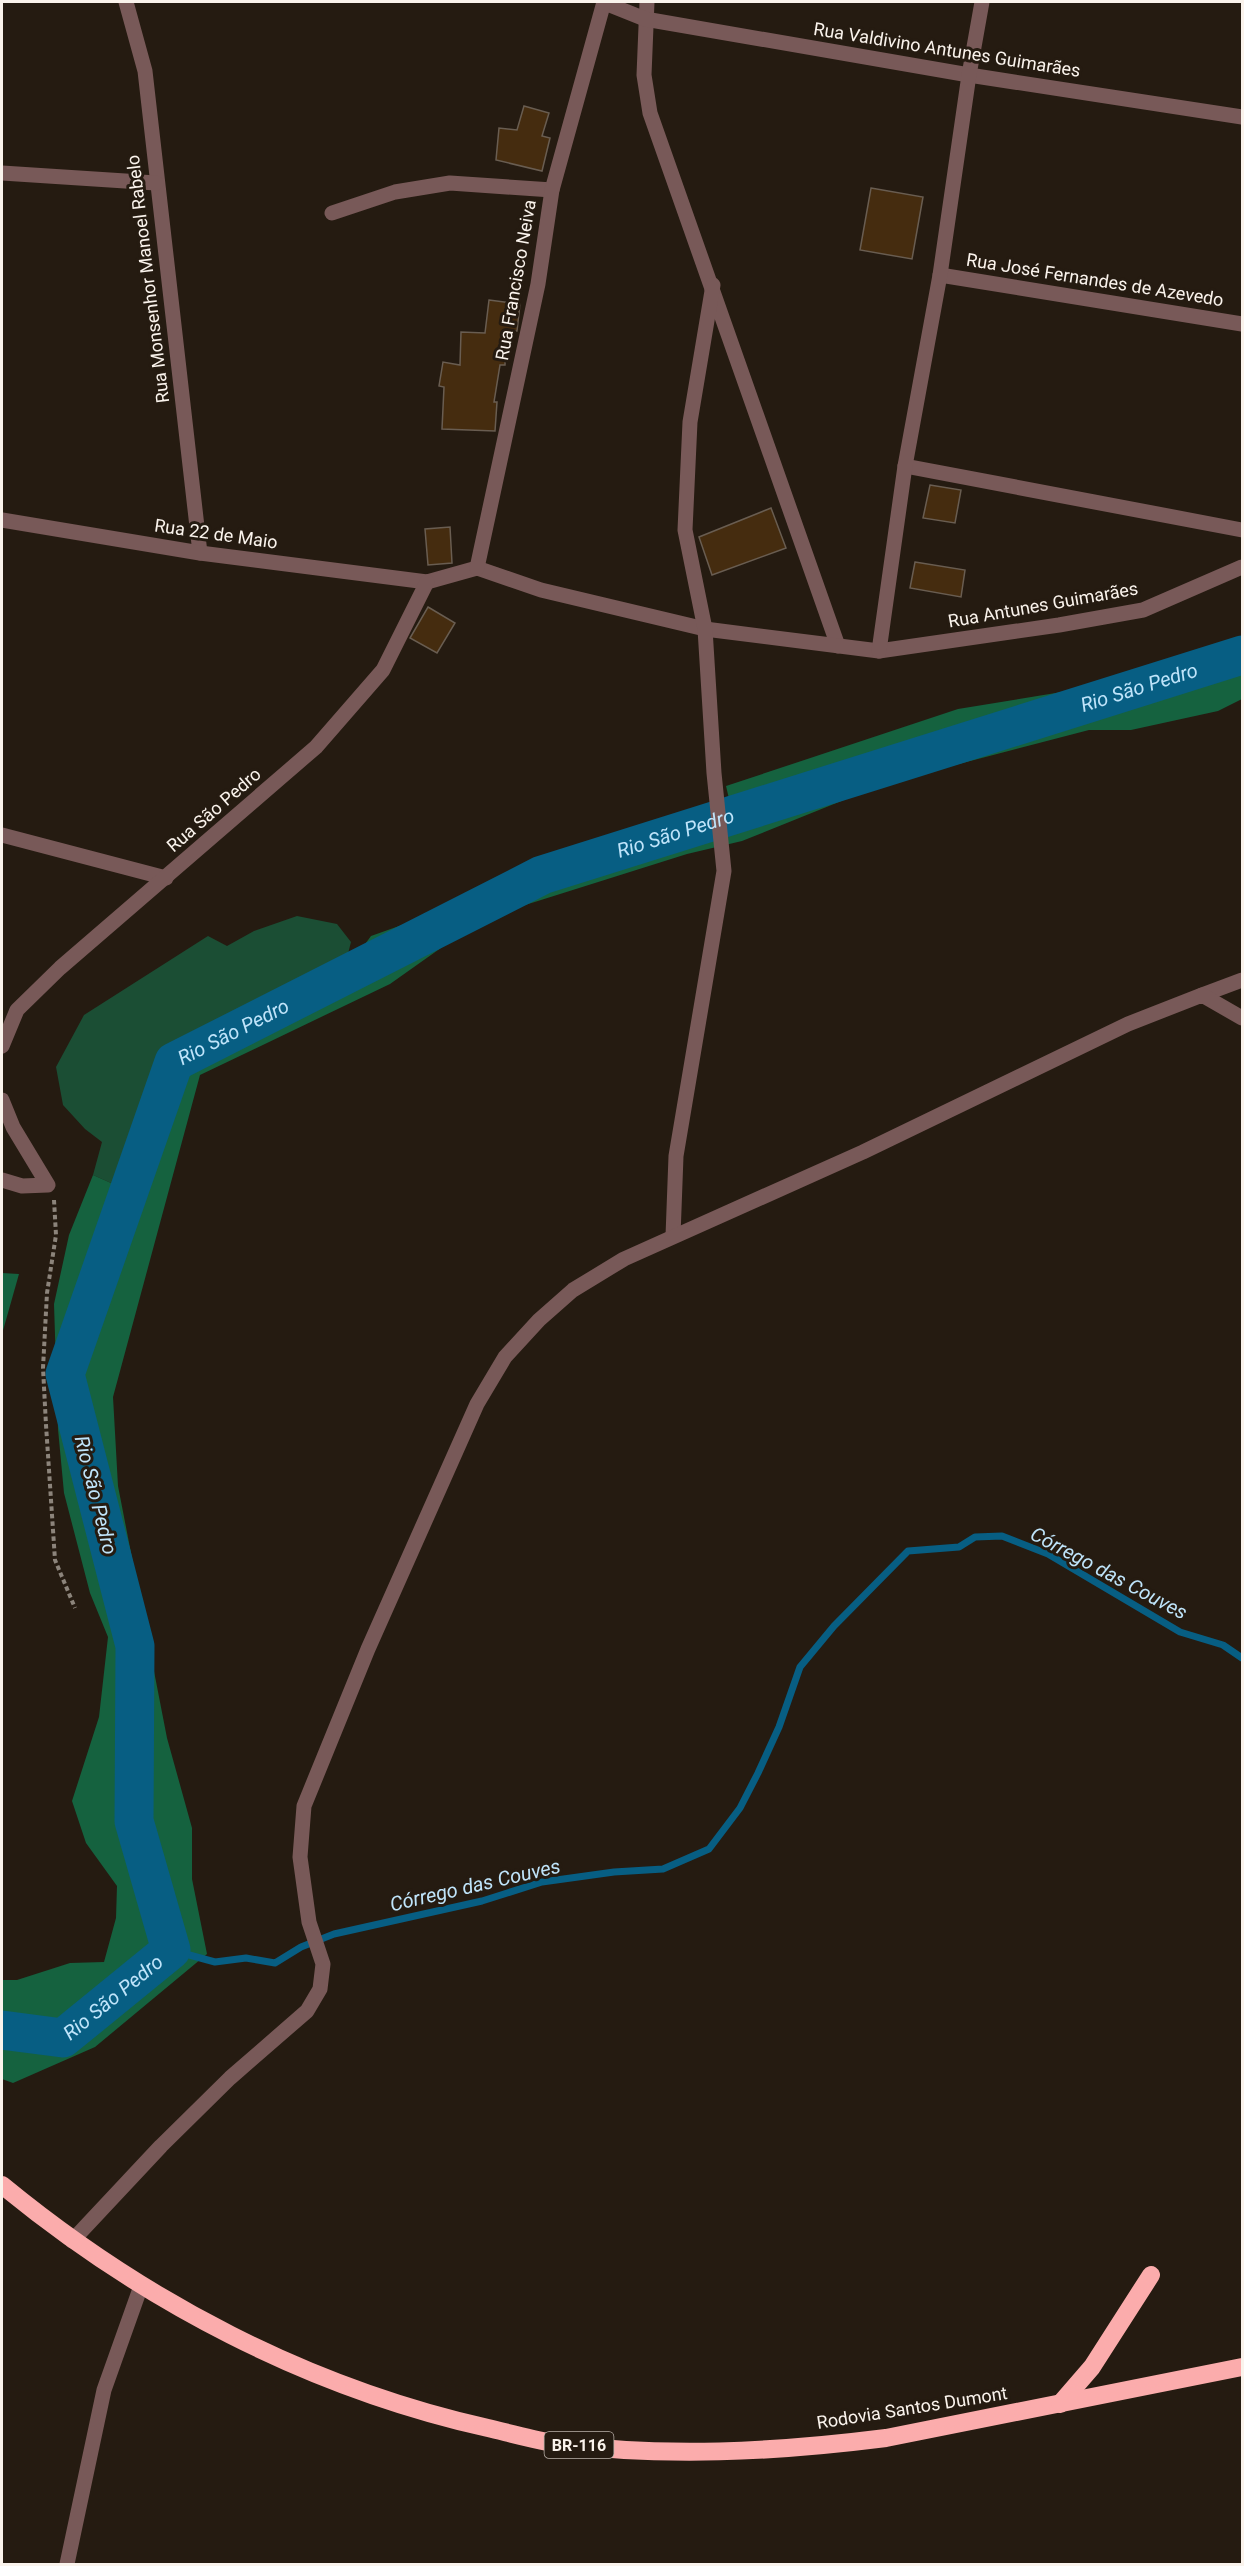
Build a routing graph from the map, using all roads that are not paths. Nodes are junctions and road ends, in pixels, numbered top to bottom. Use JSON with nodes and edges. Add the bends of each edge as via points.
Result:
{"nodes":[{"id":1,"x":126,"y":2,"type":"edge"},
{"id":2,"x":604,"y":2,"type":"edge"},
{"id":3,"x":647,"y":2,"type":"edge"},
{"id":4,"x":982,"y":2,"type":"edge"},
{"id":5,"x":645,"y":20,"type":"junction"},
{"id":6,"x":969,"y":75,"type":"junction"},
{"id":7,"x":1242,"y":117,"type":"edge"},
{"id":8,"x":2,"y":172,"type":"edge"},
{"id":9,"x":156,"y":183,"type":"junction"},
{"id":10,"x":552,"y":190,"type":"junction"},
{"id":11,"x":332,"y":213,"type":"dead end"},
{"id":12,"x":940,"y":275,"type":"junction"},
{"id":13,"x":713,"y":285,"type":"junction"},
{"id":14,"x":1242,"y":324,"type":"edge"},
{"id":15,"x":905,"y":466,"type":"junction"},
{"id":16,"x":2,"y":519,"type":"edge"},
{"id":17,"x":1242,"y":530,"type":"edge"},
{"id":18,"x":200,"y":553,"type":"junction"},
{"id":19,"x":1242,"y":567,"type":"edge"},
{"id":20,"x":477,"y":568,"type":"junction"},
{"id":21,"x":427,"y":582,"type":"junction"},
{"id":22,"x":705,"y":629,"type":"junction"},
{"id":23,"x":838,"y":646,"type":"junction"},
{"id":24,"x":879,"y":651,"type":"junction"},
{"id":25,"x":2,"y":835,"type":"edge"},
{"id":26,"x":166,"y":878,"type":"junction"},
{"id":27,"x":1242,"y":980,"type":"edge"},
{"id":28,"x":1202,"y":995,"type":"junction"},
{"id":29,"x":1242,"y":1018,"type":"edge"},
{"id":30,"x":2,"y":1046,"type":"edge"},
{"id":31,"x":2,"y":1100,"type":"edge"},
{"id":32,"x":2,"y":1180,"type":"edge"},
{"id":33,"x":673,"y":1236,"type":"junction"},
{"id":34,"x":2,"y":2185,"type":"edge"},
{"id":35,"x":72,"y":2241,"type":"junction"},
{"id":36,"x":1150,"y":2275,"type":"dead end"},
{"id":37,"x":141,"y":2286,"type":"junction"},
{"id":38,"x":1242,"y":2367,"type":"edge"},
{"id":39,"x":1060,"y":2404,"type":"junction"},
{"id":40,"x":67,"y":2565,"type":"edge"}],
"edges":[{"from":1,"to":9,"type":"street","name":"Rua Monsenhor Manoel Rabelo","via":[[145,72]]},
{"from":2,"to":5,"type":"street","name":"Rua Valdivino Antunes Guimarães"},
{"from":2,"to":10,"type":"street","name":"Rua Francisco Neiva"},
{"from":3,"to":5,"type":"street"},
{"from":4,"to":6,"type":"street"},
{"from":5,"to":6,"type":"street","name":"Rua Valdivino Antunes Guimarães"},
{"from":5,"to":13,"type":"street","via":[[650,113]]},
{"from":6,"to":7,"type":"street","name":"Rua Valdivino Antunes Guimarães"},
{"from":6,"to":12,"type":"street"},
{"from":8,"to":9,"type":"street"},
{"from":9,"to":18,"type":"street","name":"Rua Monsenhor Manoel Rabelo"},
{"from":10,"to":11,"type":"street","via":[[450,183],[395,192]]},
{"from":10,"to":20,"type":"street","name":"Rua Francisco Neiva","via":[[538,284]]},
{"from":12,"to":14,"type":"street","name":"Rua José Fernandes de Azevedo"},
{"from":12,"to":15,"type":"street"},
{"from":13,"to":22,"type":"street","via":[[690,422],[685,530]]},
{"from":13,"to":23,"type":"street"},
{"from":15,"to":17,"type":"street"},
{"from":15,"to":24,"type":"street"},
{"from":16,"to":18,"type":"street","name":"Rua 22 de Maio"},
{"from":18,"to":21,"type":"street","name":"Rua 22 de Maio"},
{"from":19,"to":24,"type":"street","name":"Rua Antunes Guimarães","via":[[1143,610]]},
{"from":20,"to":21,"type":"street"},
{"from":20,"to":22,"type":"street","name":"Rua Antunes Guimarães","via":[[541,590]]},
{"from":21,"to":26,"type":"street","name":"Rua São Pedro","via":[[383,670],[316,747]]},
{"from":22,"to":23,"type":"street","name":"Rua Antunes Guimarães"},
{"from":22,"to":33,"type":"street","via":[[724,871],[676,1156]]},
{"from":23,"to":24,"type":"street","name":"Rua Antunes Guimarães"},
{"from":25,"to":26,"type":"street"},
{"from":26,"to":30,"type":"street","name":"Rua São Pedro","via":[[60,968],[18,1010]]},
{"from":27,"to":28,"type":"street"},
{"from":28,"to":29,"type":"street"},
{"from":28,"to":33,"type":"street","via":[[1128,1024],[863,1152]]},
{"from":31,"to":32,"type":"street","via":[[13,1127],[48,1185],[22,1186]]},
{"from":33,"to":35,"type":"street","via":[[624,1259],[573,1290],[505,1357],[477,1404],[368,1649],[304,1806],[300,1857],[309,1922],[323,1964],[320,1989],[307,2011],[230,2078]]},
{"from":34,"to":35,"type":"highway","name":"Rodovia Santos Dumont","number":"BR-116"},
{"from":35,"to":37,"type":"highway","name":"Rodovia Santos Dumont","number":"BR-116"},
{"from":36,"to":39,"type":"highway","via":[[1092,2367]]},
{"from":37,"to":39,"type":"highway","name":"Rodovia Santos Dumont","number":"BR-116","via":[[239,2340],[342,2385],[445,2418],[552,2442],[661,2452],[750,2451],[886,2438]]},
{"from":37,"to":40,"type":"street","via":[[104,2390]]},
{"from":38,"to":39,"type":"highway","name":"Rodovia Santos Dumont","number":"BR-116"}]}
